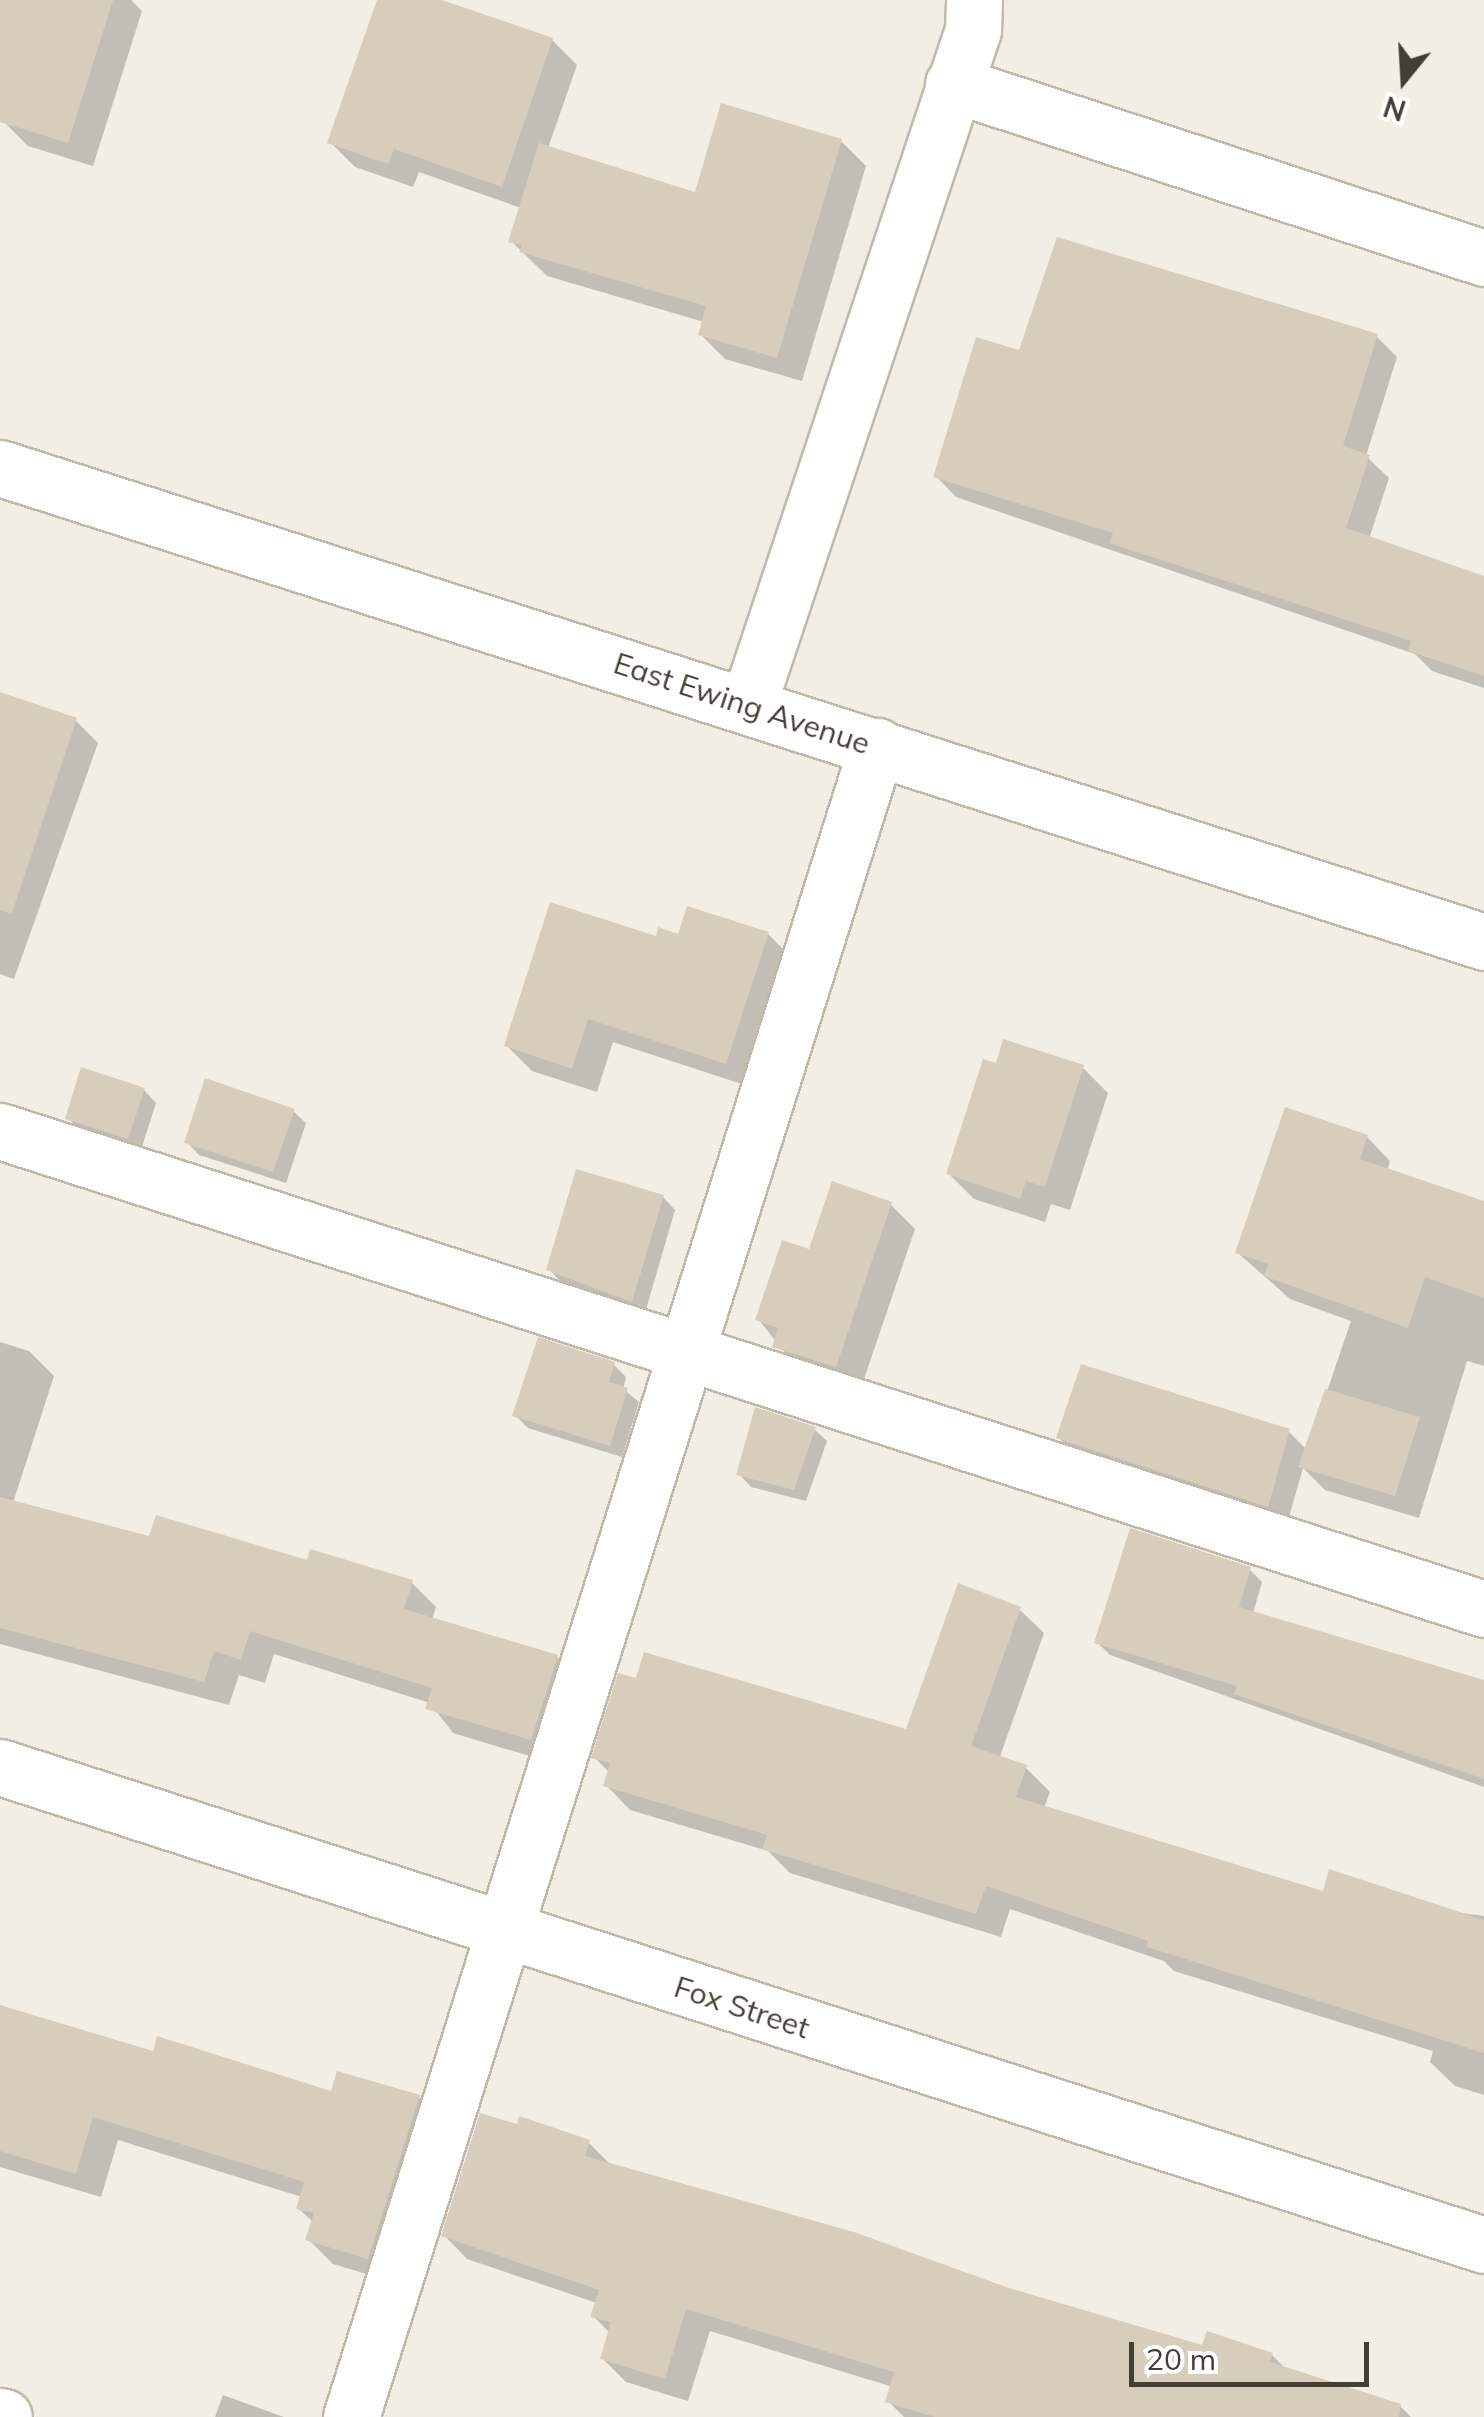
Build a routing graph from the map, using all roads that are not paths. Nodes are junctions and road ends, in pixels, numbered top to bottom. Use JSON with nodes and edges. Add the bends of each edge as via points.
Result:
{"nodes":[{"id":1,"x":974,"y":0,"type":"edge"},
{"id":2,"x":953,"y":84,"type":"junction"},
{"id":3,"x":1484,"y":258,"type":"edge"},
{"id":4,"x":0,"y":468,"type":"edge"},
{"id":5,"x":748,"y":706,"type":"junction"},
{"id":6,"x":877,"y":746,"type":"junction"},
{"id":7,"x":1484,"y":942,"type":"edge"},
{"id":8,"x":0,"y":1131,"type":"edge"},
{"id":9,"x":685,"y":1356,"type":"junction"},
{"id":10,"x":1484,"y":1610,"type":"edge"},
{"id":11,"x":0,"y":1767,"type":"edge"},
{"id":12,"x":504,"y":1930,"type":"junction"},
{"id":13,"x":1484,"y":2245,"type":"edge"},
{"id":14,"x":351,"y":2417,"type":"edge"}],
"edges":[{"from":1,"to":2,"type":"street","via":[[973,30]]},
{"from":2,"to":3,"type":"street"},
{"from":2,"to":5,"type":"street"},
{"from":4,"to":5,"type":"street","name":"East Ewing Avenue"},
{"from":5,"to":6,"type":"street","name":"East Ewing Avenue"},
{"from":6,"to":7,"type":"street","name":"East Ewing Avenue"},
{"from":6,"to":9,"type":"street"},
{"from":8,"to":9,"type":"street"},
{"from":9,"to":10,"type":"street"},
{"from":9,"to":12,"type":"street"},
{"from":11,"to":12,"type":"street","name":"Fox Street"},
{"from":12,"to":13,"type":"street","name":"Fox Street"},
{"from":12,"to":14,"type":"street"}]}
